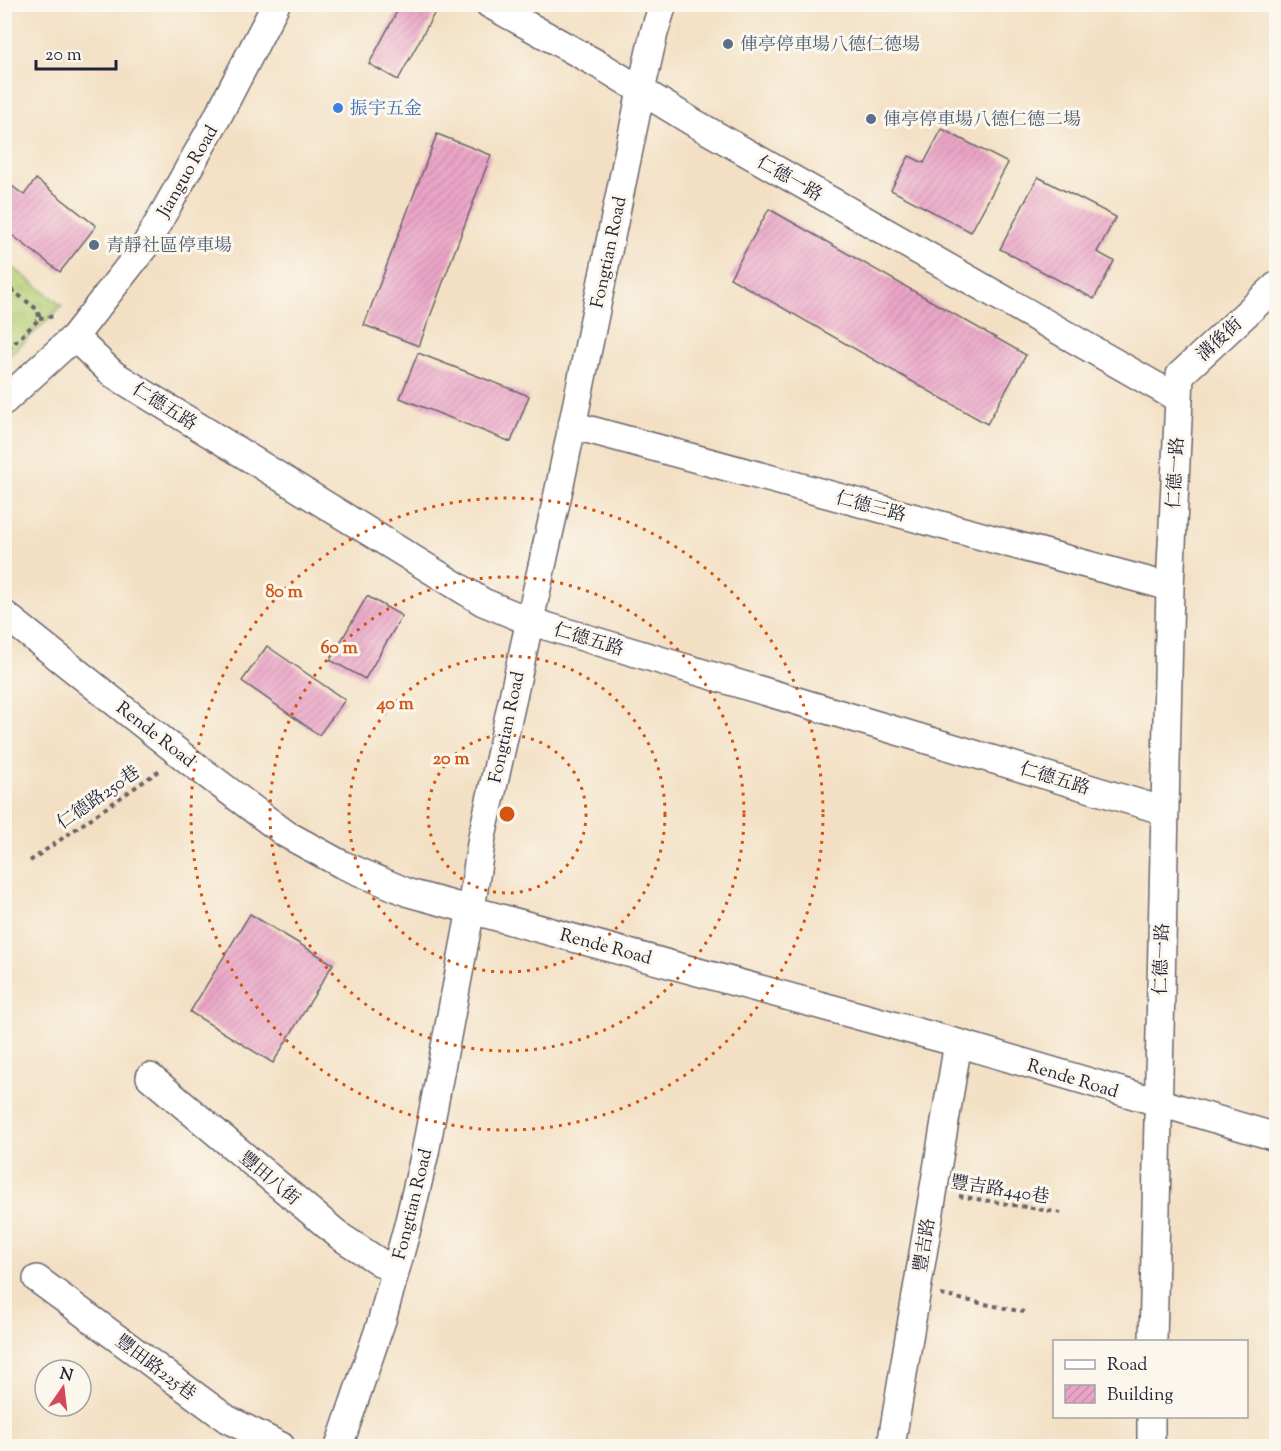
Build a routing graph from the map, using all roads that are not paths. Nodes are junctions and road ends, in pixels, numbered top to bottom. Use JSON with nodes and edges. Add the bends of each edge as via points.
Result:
{"nodes":[{"id":1,"x":276,"y":4,"type":"edge"},
{"id":2,"x":489,"y":4,"type":"edge"},
{"id":3,"x":663,"y":4,"type":"edge"},
{"id":4,"x":641,"y":91,"type":"junction"},
{"id":5,"x":1276,"y":286,"type":"edge"},
{"id":6,"x":74,"y":337,"type":"junction"},
{"id":7,"x":1179,"y":399,"type":"junction"},
{"id":8,"x":4,"y":401,"type":"edge"},
{"id":9,"x":572,"y":425,"type":"junction"},
{"id":10,"x":1170,"y":587,"type":"junction"},
{"id":11,"x":4,"y":614,"type":"edge"},
{"id":12,"x":529,"y":621,"type":"junction"},
{"id":13,"x":1165,"y":812,"type":"junction"},
{"id":14,"x":471,"y":909,"type":"junction"},
{"id":15,"x":958,"y":1043,"type":"junction"},
{"id":16,"x":150,"y":1077,"type":"dead end"},
{"id":17,"x":1157,"y":1103,"type":"junction"},
{"id":18,"x":1276,"y":1137,"type":"edge"},
{"id":19,"x":395,"y":1272,"type":"junction"},
{"id":20,"x":37,"y":1279,"type":"dead end"},
{"id":21,"x":1153,"y":1340,"type":"edge"},
{"id":22,"x":1151,"y":1418,"type":"edge"},
{"id":23,"x":281,"y":1446,"type":"edge"},
{"id":24,"x":339,"y":1446,"type":"edge"},
{"id":25,"x":891,"y":1446,"type":"edge"},
{"id":26,"x":1151,"y":1446,"type":"edge"}],
"edges":[{"from":1,"to":6,"type":"street","name":"Jianguo Road","via":[[145,246]]},
{"from":2,"to":4,"type":"street","name":"仁德一路"},
{"from":3,"to":4,"type":"street","name":"Fongtian Road"},
{"from":4,"to":7,"type":"street","name":"仁德一路"},
{"from":4,"to":9,"type":"street","name":"Fongtian Road"},
{"from":5,"to":7,"type":"street","name":"溝後街","via":[[1180,375]]},
{"from":6,"to":8,"type":"street","name":"Jianguo Road"},
{"from":6,"to":12,"type":"street","name":"仁德五路","via":[[113,374],[483,602]]},
{"from":7,"to":10,"type":"street","name":"仁德一路"},
{"from":9,"to":10,"type":"street","name":"仁德三路"},
{"from":9,"to":12,"type":"street","name":"Fongtian Road"},
{"from":10,"to":13,"type":"street","name":"仁德一路"},
{"from":11,"to":14,"type":"street","name":"Rende Road","via":[[286,834],[341,864],[410,893]]},
{"from":12,"to":13,"type":"street","name":"仁德五路"},
{"from":12,"to":14,"type":"street","name":"Fongtian Road","via":[[482,837]]},
{"from":13,"to":17,"type":"street","name":"仁德一路"},
{"from":14,"to":15,"type":"street","name":"Rende Road"},
{"from":14,"to":19,"type":"street","name":"Fongtian Road","via":[[425,1154]]},
{"from":15,"to":17,"type":"street","name":"Rende Road"},
{"from":15,"to":25,"type":"street","name":"豐吉路"},
{"from":16,"to":19,"type":"street","name":"豐田八街","via":[[340,1237]]},
{"from":17,"to":18,"type":"street","name":"Rende Road"},
{"from":17,"to":21,"type":"street","name":"仁德一路"},
{"from":19,"to":24,"type":"street","name":"Fongtian Road"},
{"from":20,"to":23,"type":"street","name":"豐田路225巷","via":[[227,1419]]},
{"from":22,"to":26,"type":"street"}]}
